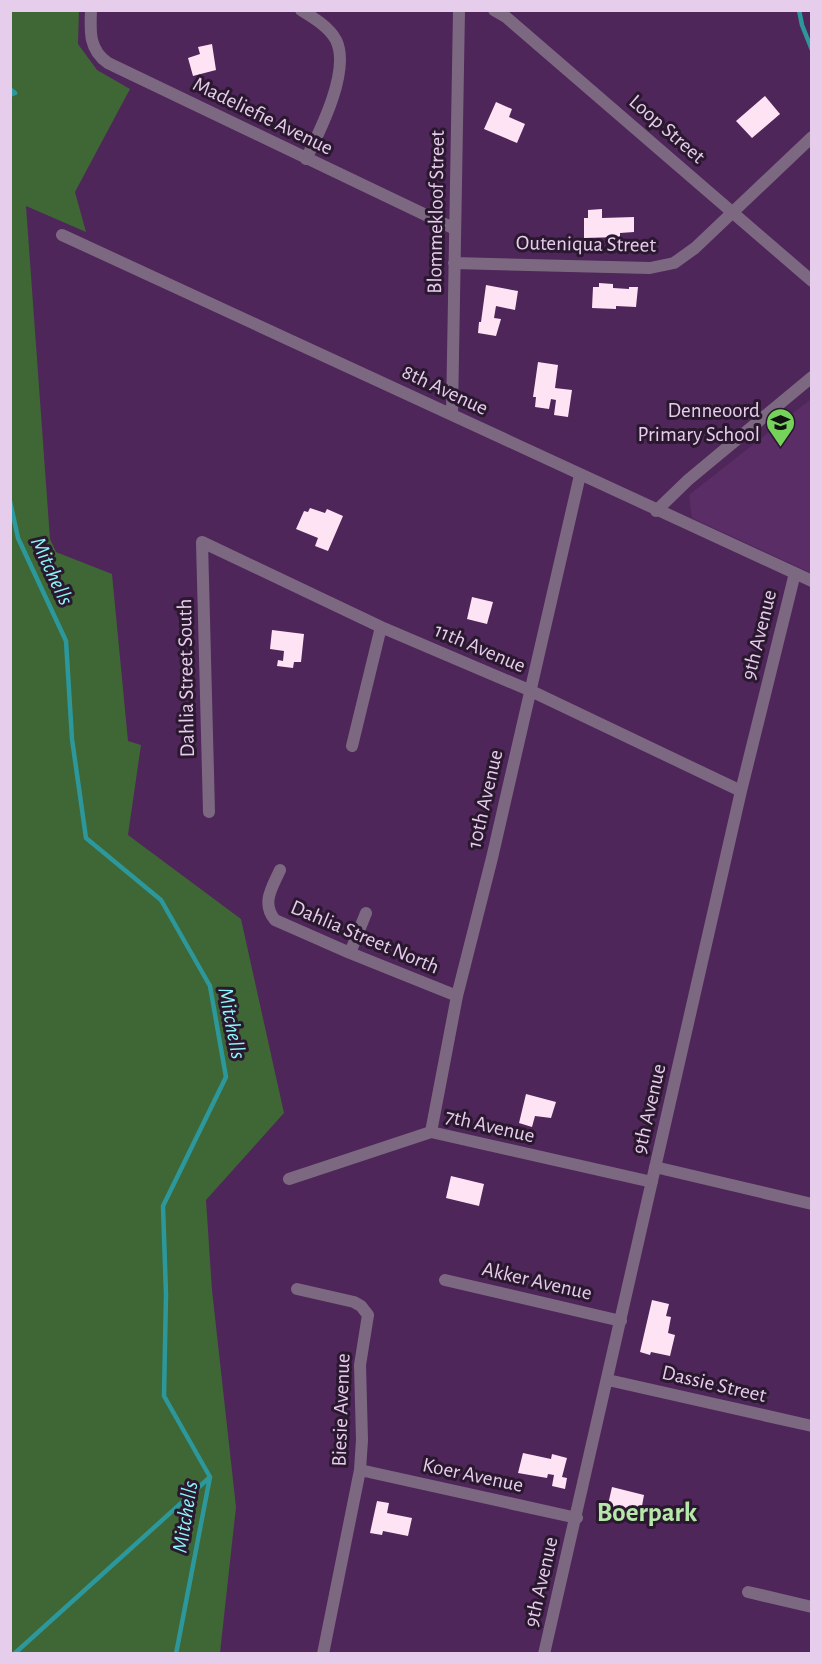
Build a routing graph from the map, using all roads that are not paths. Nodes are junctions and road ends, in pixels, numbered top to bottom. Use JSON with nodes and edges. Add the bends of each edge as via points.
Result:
{"nodes":[{"id":1,"x":91,"y":10,"type":"edge"},
{"id":2,"x":301,"y":10,"type":"edge"},
{"id":3,"x":459,"y":10,"type":"edge"},
{"id":4,"x":494,"y":10,"type":"edge"},
{"id":5,"x":812,"y":137,"type":"edge"},
{"id":6,"x":306,"y":159,"type":"junction"},
{"id":7,"x":732,"y":211,"type":"junction"},
{"id":8,"x":454,"y":229,"type":"junction"},
{"id":9,"x":62,"y":236,"type":"dead end"},
{"id":10,"x":454,"y":263,"type":"junction"},
{"id":11,"x":812,"y":281,"type":"edge"},
{"id":12,"x":812,"y":378,"type":"edge"},
{"id":13,"x":452,"y":414,"type":"junction"},
{"id":14,"x":580,"y":475,"type":"junction"},
{"id":15,"x":656,"y":511,"type":"junction"},
{"id":16,"x":202,"y":542,"type":"joint"},
{"id":17,"x":795,"y":573,"type":"junction"},
{"id":18,"x":812,"y":581,"type":"edge"},
{"id":19,"x":381,"y":627,"type":"junction"},
{"id":20,"x":529,"y":690,"type":"junction"},
{"id":21,"x":352,"y":746,"type":"dead end"},
{"id":22,"x":741,"y":791,"type":"junction"},
{"id":23,"x":209,"y":812,"type":"dead end"},
{"id":24,"x":280,"y":870,"type":"dead end"},
{"id":25,"x":366,"y":913,"type":"dead end"},
{"id":26,"x":350,"y":953,"type":"junction"},
{"id":27,"x":457,"y":996,"type":"junction"},
{"id":28,"x":431,"y":1132,"type":"junction"},
{"id":29,"x":655,"y":1167,"type":"junction"},
{"id":30,"x":289,"y":1179,"type":"dead end"},
{"id":31,"x":652,"y":1182,"type":"junction"},
{"id":32,"x":812,"y":1204,"type":"edge"},
{"id":33,"x":444,"y":1280,"type":"dead end"},
{"id":34,"x":297,"y":1289,"type":"dead end"},
{"id":35,"x":621,"y":1321,"type":"junction"},
{"id":36,"x":608,"y":1380,"type":"junction"},
{"id":37,"x":812,"y":1426,"type":"edge"},
{"id":38,"x":360,"y":1470,"type":"junction"},
{"id":39,"x":577,"y":1518,"type":"junction"},
{"id":40,"x":748,"y":1592,"type":"dead end"},
{"id":41,"x":812,"y":1606,"type":"edge"},
{"id":42,"x":323,"y":1653,"type":"edge"},
{"id":43,"x":544,"y":1653,"type":"edge"}],
"edges":[{"from":1,"to":6,"type":"street","name":"Madeliefie Avenue","via":[[91,41],[103,60]]},
{"from":2,"to":6,"type":"street","via":[[334,37],[339,60],[335,93]]},
{"from":3,"to":8,"type":"street","name":"Blommekloof Street"},
{"from":4,"to":7,"type":"street","name":"Loop Street"},
{"from":5,"to":7,"type":"street","name":"Outeniqua Street"},
{"from":6,"to":8,"type":"street","name":"Madeliefie Avenue"},
{"from":7,"to":10,"type":"street","name":"Outeniqua Street","via":[[687,255],[668,265],[650,268]]},
{"from":7,"to":11,"type":"street","name":"Loop Street"},
{"from":8,"to":10,"type":"street","name":"Blommekloof Street"},
{"from":9,"to":13,"type":"street","name":"8th Avenue"},
{"from":10,"to":13,"type":"street","name":"Blommekloof Street"},
{"from":12,"to":15,"type":"street"},
{"from":13,"to":14,"type":"street","name":"8th Avenue"},
{"from":14,"to":15,"type":"street","name":"8th Avenue"},
{"from":14,"to":20,"type":"street","name":"10th Avenue"},
{"from":15,"to":17,"type":"street","name":"8th Avenue"},
{"from":16,"to":19,"type":"street","name":"11th Avenue"},
{"from":16,"to":23,"type":"street","name":"Dahlia Street South"},
{"from":17,"to":18,"type":"street","name":"8th Avenue"},
{"from":17,"to":22,"type":"street","name":"9th Avenue"},
{"from":19,"to":20,"type":"street","name":"11th Avenue"},
{"from":19,"to":21,"type":"street"},
{"from":20,"to":22,"type":"street","name":"11th Avenue"},
{"from":20,"to":27,"type":"street","name":"10th Avenue"},
{"from":22,"to":29,"type":"street","name":"9th Avenue"},
{"from":24,"to":26,"type":"street","name":"Dahlia Street North","via":[[267,905],[275,920]]},
{"from":25,"to":26,"type":"street"},
{"from":26,"to":27,"type":"street","name":"Dahlia Street North"},
{"from":27,"to":28,"type":"street","name":"10th Avenue"},
{"from":28,"to":30,"type":"street","name":"7th Avenue"},
{"from":28,"to":31,"type":"street","name":"7th Avenue"},
{"from":29,"to":31,"type":"street","name":"9th Avenue"},
{"from":29,"to":32,"type":"street"},
{"from":31,"to":35,"type":"street","name":"9th Avenue"},
{"from":33,"to":35,"type":"street","name":"Akker Avenue"},
{"from":34,"to":38,"type":"street","name":"Biesie Avenue","via":[[354,1302],[367,1312],[360,1365]]},
{"from":35,"to":36,"type":"street","name":"9th Avenue"},
{"from":36,"to":37,"type":"street","name":"Dassie Street"},
{"from":36,"to":39,"type":"street","name":"9th Avenue"},
{"from":38,"to":39,"type":"street","name":"Koer Avenue"},
{"from":38,"to":42,"type":"street","name":"Biesie Avenue"},
{"from":39,"to":43,"type":"street","name":"9th Avenue"},
{"from":40,"to":41,"type":"street"}]}
